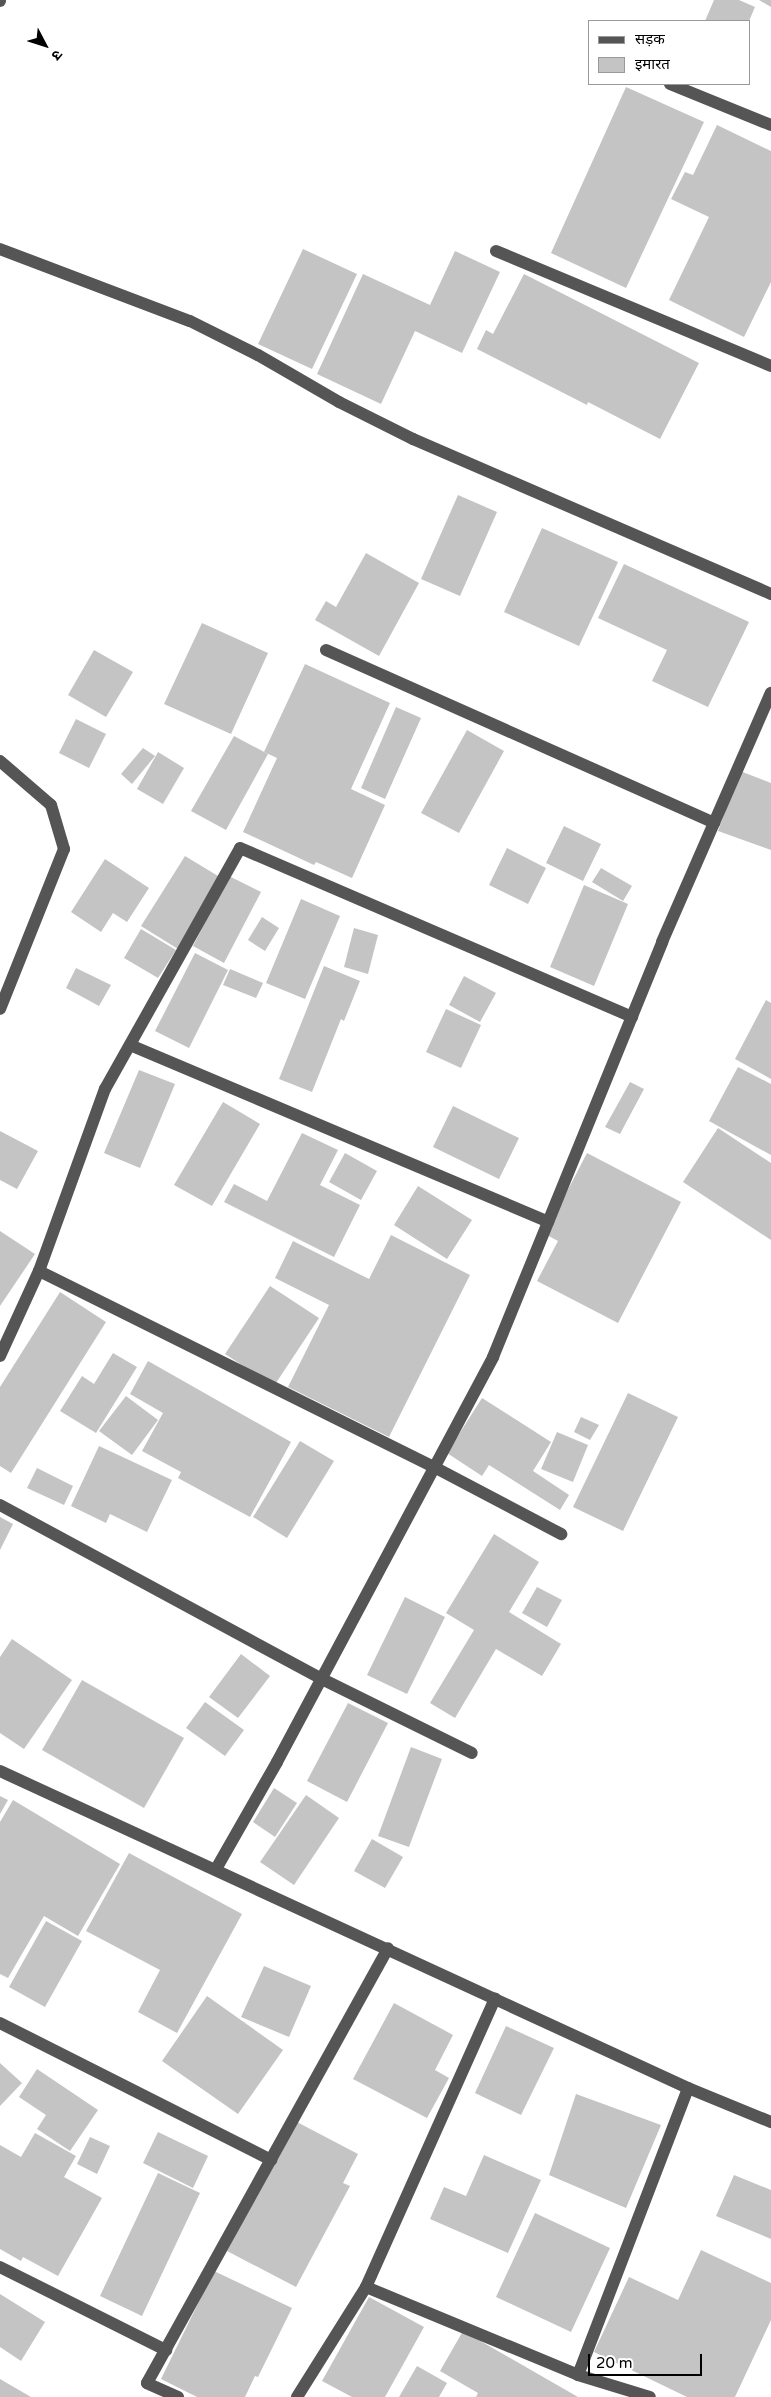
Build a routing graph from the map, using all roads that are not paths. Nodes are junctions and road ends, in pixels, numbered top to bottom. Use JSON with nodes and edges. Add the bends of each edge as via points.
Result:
{"nodes":[{"id":1,"x":672,"y":85,"type":"edge"},
{"id":2,"x":771,"y":125,"type":"edge"},
{"id":3,"x":0,"y":249,"type":"edge"},
{"id":4,"x":496,"y":251,"type":"dead end"},
{"id":5,"x":771,"y":366,"type":"edge"},
{"id":6,"x":771,"y":594,"type":"edge"},
{"id":7,"x":326,"y":650,"type":"dead end"},
{"id":8,"x":771,"y":692,"type":"edge"},
{"id":9,"x":0,"y":761,"type":"edge"},
{"id":10,"x":714,"y":823,"type":"junction"},
{"id":11,"x":0,"y":1009,"type":"edge"},
{"id":12,"x":632,"y":1017,"type":"junction"},
{"id":13,"x":130,"y":1044,"type":"junction"},
{"id":14,"x":548,"y":1222,"type":"junction"},
{"id":15,"x":39,"y":1271,"type":"junction"},
{"id":16,"x":0,"y":1356,"type":"edge"},
{"id":17,"x":434,"y":1467,"type":"junction"},
{"id":18,"x":0,"y":1505,"type":"edge"},
{"id":19,"x":561,"y":1534,"type":"dead end"},
{"id":20,"x":322,"y":1679,"type":"junction"},
{"id":21,"x":472,"y":1753,"type":"dead end"},
{"id":22,"x":0,"y":1771,"type":"edge"},
{"id":23,"x":216,"y":1869,"type":"junction"},
{"id":24,"x":388,"y":1948,"type":"junction"},
{"id":25,"x":495,"y":1998,"type":"junction"},
{"id":26,"x":0,"y":2023,"type":"edge"},
{"id":27,"x":688,"y":2088,"type":"junction"},
{"id":28,"x":771,"y":2122,"type":"edge"},
{"id":29,"x":271,"y":2160,"type":"junction"},
{"id":30,"x":0,"y":2267,"type":"edge"},
{"id":31,"x":366,"y":2287,"type":"junction"},
{"id":32,"x":166,"y":2350,"type":"junction"},
{"id":33,"x":578,"y":2375,"type":"junction"},
{"id":34,"x":178,"y":2397,"type":"edge"},
{"id":35,"x":297,"y":2397,"type":"edge"},
{"id":36,"x":650,"y":2397,"type":"edge"}],
"edges":[{"from":1,"to":2,"type":"street"},
{"from":3,"to":6,"type":"street","via":[[190,321],[258,355],[339,402],[413,438]]},
{"from":4,"to":5,"type":"street"},
{"from":7,"to":10,"type":"street"},
{"from":8,"to":10,"type":"street"},
{"from":9,"to":11,"type":"street","via":[[51,806],[64,849]]},
{"from":10,"to":12,"type":"street"},
{"from":12,"to":13,"type":"street","via":[[240,848]]},
{"from":12,"to":14,"type":"street"},
{"from":13,"to":14,"type":"street"},
{"from":13,"to":15,"type":"street","via":[[105,1089]]},
{"from":14,"to":17,"type":"street","via":[[493,1357]]},
{"from":15,"to":16,"type":"street"},
{"from":15,"to":17,"type":"street"},
{"from":17,"to":19,"type":"street"},
{"from":17,"to":20,"type":"street"},
{"from":18,"to":20,"type":"street"},
{"from":20,"to":21,"type":"street"},
{"from":20,"to":23,"type":"street"},
{"from":22,"to":23,"type":"street"},
{"from":23,"to":24,"type":"street"},
{"from":24,"to":25,"type":"street"},
{"from":24,"to":29,"type":"street"},
{"from":25,"to":27,"type":"street"},
{"from":25,"to":31,"type":"street"},
{"from":26,"to":29,"type":"street"},
{"from":27,"to":28,"type":"street"},
{"from":27,"to":33,"type":"street"},
{"from":29,"to":32,"type":"street"},
{"from":30,"to":32,"type":"street"},
{"from":31,"to":33,"type":"street"},
{"from":31,"to":35,"type":"street"},
{"from":32,"to":34,"type":"street","via":[[147,2384]]},
{"from":33,"to":36,"type":"street"}]}
